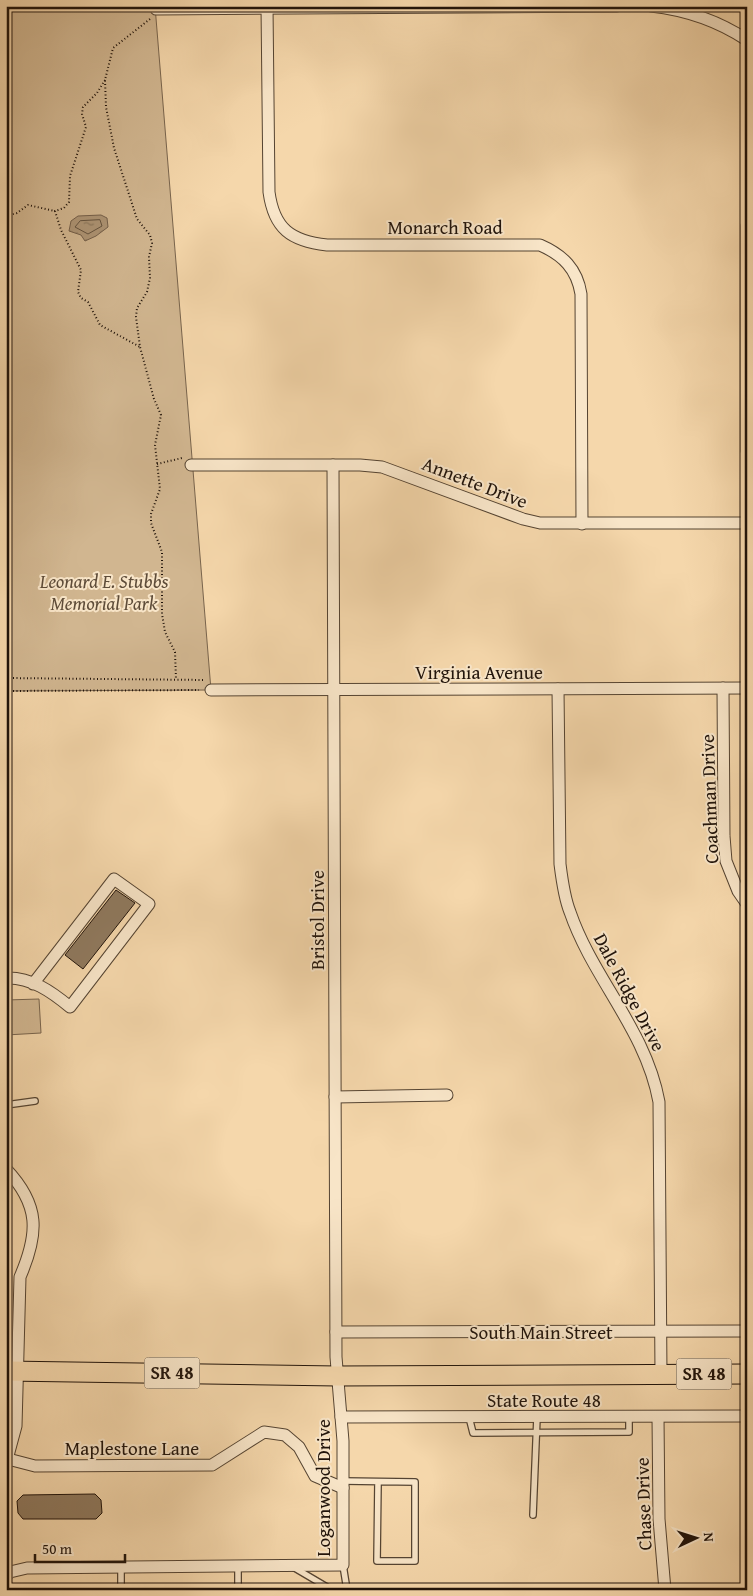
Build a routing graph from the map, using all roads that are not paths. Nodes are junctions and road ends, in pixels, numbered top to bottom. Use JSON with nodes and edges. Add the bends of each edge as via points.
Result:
{"nodes":[{"id":1,"x":617,"y":6,"type":"edge"},
{"id":2,"x":651,"y":6,"type":"edge"},
{"id":3,"x":267,"y":7,"type":"edge"},
{"id":4,"x":156,"y":9,"type":"road end"},
{"id":5,"x":747,"y":40,"type":"edge"},
{"id":6,"x":747,"y":226,"type":"edge"},
{"id":7,"x":747,"y":452,"type":"edge"},
{"id":8,"x":191,"y":465,"type":"road end"},
{"id":9,"x":333,"y":465,"type":"junction"},
{"id":10,"x":747,"y":523,"type":"edge"},
{"id":11,"x":582,"y":524,"type":"junction"},
{"id":12,"x":209,"y":685,"type":"road end"},
{"id":13,"x":723,"y":688,"type":"junction"},
{"id":14,"x":747,"y":688,"type":"edge"},
{"id":15,"x":558,"y":689,"type":"junction"},
{"id":16,"x":334,"y":690,"type":"junction"},
{"id":17,"x":747,"y":904,"type":"edge"},
{"id":18,"x":6,"y":978,"type":"edge"},
{"id":19,"x":34,"y":984,"type":"junction"},
{"id":20,"x":447,"y":1095,"type":"dead end"},
{"id":21,"x":335,"y":1097,"type":"junction"},
{"id":22,"x":36,"y":1101,"type":"dead end"},
{"id":23,"x":6,"y":1105,"type":"edge"},
{"id":24,"x":6,"y":1169,"type":"edge"},
{"id":25,"x":661,"y":1331,"type":"junction"},
{"id":26,"x":747,"y":1331,"type":"edge"},
{"id":27,"x":336,"y":1332,"type":"junction"},
{"id":28,"x":11,"y":1371,"type":"edge"},
{"id":29,"x":661,"y":1374,"type":"junction"},
{"id":30,"x":747,"y":1374,"type":"edge"},
{"id":31,"x":338,"y":1376,"type":"junction"},
{"id":32,"x":747,"y":1416,"type":"edge"},
{"id":33,"x":341,"y":1417,"type":"junction"},
{"id":34,"x":469,"y":1417,"type":"junction"},
{"id":35,"x":537,"y":1417,"type":"junction"},
{"id":36,"x":628,"y":1417,"type":"junction"},
{"id":37,"x":658,"y":1417,"type":"junction"},
{"id":38,"x":535,"y":1433,"type":"junction"},
{"id":39,"x":7,"y":1461,"type":"edge"},
{"id":40,"x":378,"y":1482,"type":"junction"},
{"id":41,"x":343,"y":1484,"type":"junction"},
{"id":42,"x":533,"y":1515,"type":"dead end"},
{"id":43,"x":343,"y":1565,"type":"junction"},
{"id":44,"x":238,"y":1566,"type":"junction"},
{"id":45,"x":292,"y":1566,"type":"junction"},
{"id":46,"x":121,"y":1567,"type":"junction"},
{"id":47,"x":6,"y":1576,"type":"edge"},
{"id":48,"x":120,"y":1590,"type":"edge"},
{"id":49,"x":238,"y":1590,"type":"edge"},
{"id":50,"x":332,"y":1590,"type":"edge"},
{"id":51,"x":347,"y":1590,"type":"edge"},
{"id":52,"x":665,"y":1590,"type":"edge"}],
"edges":[{"from":1,"to":3,"type":"street"},
{"from":2,"to":5,"type":"street","via":[[711,20]]},
{"from":3,"to":4,"type":"street"},
{"from":3,"to":11,"type":"street","name":"Monarch Road","via":[[269,192],[274,216],[290,234],[308,243],[327,245],[540,245],[553,250],[574,272],[581,294]]},
{"from":6,"to":7,"type":"street"},
{"from":8,"to":9,"type":"street","name":"Annette Drive"},
{"from":9,"to":11,"type":"street","name":"Annette Drive","via":[[382,467],[523,519],[540,523]]},
{"from":9,"to":16,"type":"street","name":"Bristol Drive"},
{"from":10,"to":11,"type":"street","name":"Annette Drive"},
{"from":12,"to":16,"type":"street","name":"Virginia Avenue"},
{"from":13,"to":14,"type":"street","name":"Virginia Avenue"},
{"from":13,"to":15,"type":"street","name":"Virginia Avenue"},
{"from":13,"to":17,"type":"street","name":"Coachman Drive","via":[[726,861]]},
{"from":15,"to":16,"type":"street","name":"Virginia Avenue"},
{"from":15,"to":25,"type":"street","name":"Dale Ridge Drive","via":[[563,887],[576,928],[646,1054],[659,1102]]},
{"from":16,"to":21,"type":"street","name":"Bristol Drive"},
{"from":18,"to":19,"type":"street"},
{"from":19,"to":19,"type":"street","via":[[45,987],[70,1007],[148,904],[114,879]]},
{"from":20,"to":21,"type":"street"},
{"from":21,"to":27,"type":"street","name":"Bristol Drive"},
{"from":22,"to":23,"type":"lane"},
{"from":24,"to":28,"type":"street","via":[[18,1181],[29,1201],[34,1222],[29,1255],[20,1276]]},
{"from":25,"to":26,"type":"street","name":"South Main Street"},
{"from":25,"to":27,"type":"street","name":"South Main Street"},
{"from":25,"to":29,"type":"street","name":"Dale Ridge Drive"},
{"from":27,"to":31,"type":"street","name":"Bristol Drive"},
{"from":28,"to":31,"type":"main road","number":"SR 48"},
{"from":28,"to":39,"type":"street","via":[[16,1426]]},
{"from":29,"to":30,"type":"main road","number":"SR 48"},
{"from":29,"to":31,"type":"main road","number":"SR 48"},
{"from":31,"to":33,"type":"street","name":"Loganwood Drive"},
{"from":32,"to":37,"type":"street","name":"State Route 48"},
{"from":33,"to":34,"type":"street","name":"State Route 48"},
{"from":33,"to":41,"type":"street","name":"Loganwood Drive"},
{"from":34,"to":35,"type":"street","name":"State Route 48"},
{"from":34,"to":38,"type":"lane","via":[[472,1433]]},
{"from":35,"to":36,"type":"street","name":"State Route 48"},
{"from":35,"to":38,"type":"lane"},
{"from":36,"to":37,"type":"street","name":"State Route 48"},
{"from":36,"to":38,"type":"lane","via":[[629,1432]]},
{"from":37,"to":52,"type":"street","name":"Chase Drive","via":[[658,1519]]},
{"from":38,"to":42,"type":"lane"},
{"from":39,"to":41,"type":"street","name":"Maplestone Lane","via":[[35,1466],[212,1465],[264,1432],[285,1435],[298,1447],[315,1476]]},
{"from":40,"to":40,"type":"lane","via":[[415,1482],[414,1561],[377,1561]]},
{"from":40,"to":41,"type":"lane"},
{"from":41,"to":43,"type":"street","name":"Loganwood Drive"},
{"from":43,"to":45,"type":"street","name":"Loganwood Drive"},
{"from":43,"to":51,"type":"lane"},
{"from":44,"to":45,"type":"street","name":"Loganwood Drive"},
{"from":44,"to":46,"type":"street","name":"Loganwood Drive"},
{"from":44,"to":49,"type":"lane"},
{"from":45,"to":50,"type":"lane"},
{"from":46,"to":47,"type":"street","name":"Loganwood Drive","via":[[27,1568]]},
{"from":46,"to":48,"type":"lane"}]}
